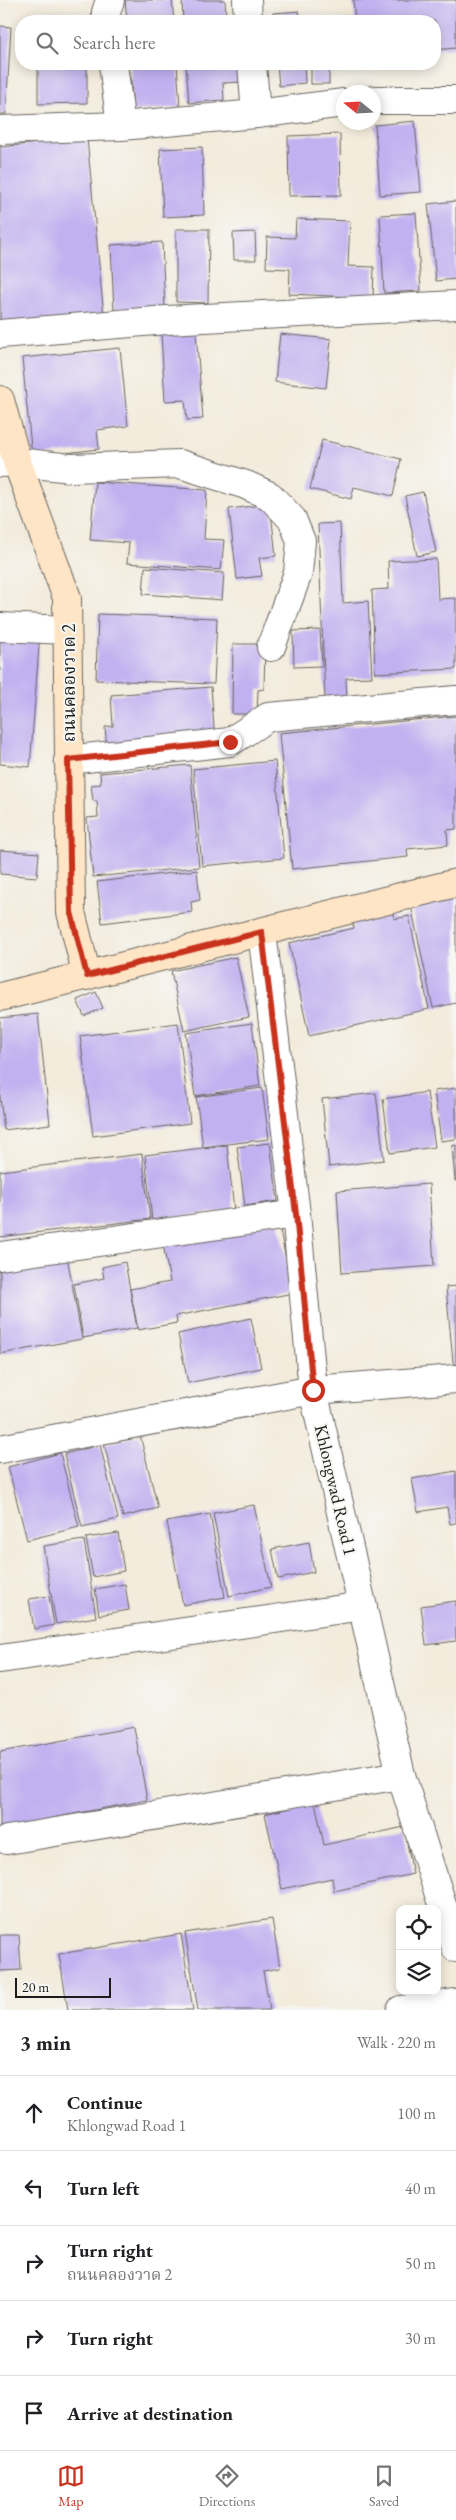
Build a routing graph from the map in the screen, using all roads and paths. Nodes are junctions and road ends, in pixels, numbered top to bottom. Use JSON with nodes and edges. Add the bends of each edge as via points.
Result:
{"nodes":[{"id":1,"x":110,"y":0,"type":"edge"},
{"id":2,"x":247,"y":0,"type":"edge"},
{"id":3,"x":106,"y":15,"type":"edge"},
{"id":4,"x":248,"y":15,"type":"edge"},
{"id":5,"x":114,"y":70,"type":"edge"},
{"id":6,"x":252,"y":70,"type":"edge"},
{"id":7,"x":381,"y":100,"type":"edge"},
{"id":8,"x":456,"y":100,"type":"edge"},
{"id":9,"x":336,"y":104,"type":"edge"},
{"id":10,"x":256,"y":114,"type":"junction"},
{"id":11,"x":121,"y":126,"type":"junction"},
{"id":12,"x":0,"y":130,"type":"edge"},
{"id":13,"x":456,"y":305,"type":"edge"},
{"id":14,"x":0,"y":334,"type":"edge"},
{"id":15,"x":0,"y":400,"type":"edge"},
{"id":16,"x":8,"y":463,"type":"edge"},
{"id":17,"x":0,"y":627,"type":"edge"},
{"id":18,"x":67,"y":630,"type":"junction"},
{"id":19,"x":271,"y":646,"type":"dead end"},
{"id":20,"x":456,"y":700,"type":"edge"},
{"id":21,"x":68,"y":760,"type":"junction"},
{"id":22,"x":456,"y":883,"type":"edge"},
{"id":23,"x":262,"y":932,"type":"junction"},
{"id":24,"x":87,"y":976,"type":"junction"},
{"id":25,"x":0,"y":997,"type":"edge"},
{"id":26,"x":296,"y":1214,"type":"junction"},
{"id":27,"x":0,"y":1256,"type":"edge"},
{"id":28,"x":456,"y":1379,"type":"edge"},
{"id":29,"x":313,"y":1390,"type":"junction"},
{"id":30,"x":0,"y":1449,"type":"edge"},
{"id":31,"x":363,"y":1606,"type":"junction"},
{"id":32,"x":0,"y":1658,"type":"edge"},
{"id":33,"x":401,"y":1775,"type":"junction"},
{"id":34,"x":7,"y":1840,"type":"dead end"},
{"id":35,"x":456,"y":1948,"type":"edge"},
{"id":36,"x":456,"y":2003,"type":"edge"},
{"id":37,"x":401,"y":2010,"type":"edge"}],
"edges":[{"from":1,"to":3,"type":"street"},
{"from":2,"to":4,"type":"street"},
{"from":5,"to":11,"type":"street"},
{"from":6,"to":10,"type":"street"},
{"from":7,"to":8,"type":"street"},
{"from":9,"to":10,"type":"street"},
{"from":10,"to":11,"type":"street"},
{"from":11,"to":12,"type":"street"},
{"from":13,"to":14,"type":"street","via":[[167,320]]},
{"from":15,"to":16,"type":"street","name":"ถนนคลองวาด 2"},
{"from":16,"to":18,"type":"street","name":"ถนนคลองวาด 2","via":[[68,598]]},
{"from":16,"to":19,"type":"street","via":[[71,468],[180,464],[270,496],[292,519],[301,542],[298,574]]},
{"from":17,"to":18,"type":"street"},
{"from":18,"to":21,"type":"street","name":"ถนนคลองวาด 2"},
{"from":20,"to":21,"type":"street","via":[[268,717],[230,742]]},
{"from":21,"to":24,"type":"street","name":"ถนนคลองวาด 2","via":[[71,912]]},
{"from":22,"to":23,"type":"street"},
{"from":23,"to":24,"type":"street"},
{"from":23,"to":26,"type":"street","name":"Khlongwad Road 1"},
{"from":24,"to":25,"type":"street"},
{"from":26,"to":27,"type":"street"},
{"from":26,"to":29,"type":"street","name":"Khlongwad Road 1"},
{"from":28,"to":29,"type":"street"},
{"from":29,"to":30,"type":"street"},
{"from":29,"to":31,"type":"street","name":"Khlongwad Road 1"},
{"from":31,"to":32,"type":"street"},
{"from":31,"to":33,"type":"street","name":"Khlongwad Road 1"},
{"from":33,"to":34,"type":"street"},
{"from":33,"to":35,"type":"street","name":"Khlongwad Road 1"},
{"from":36,"to":37,"type":"street"}]}
